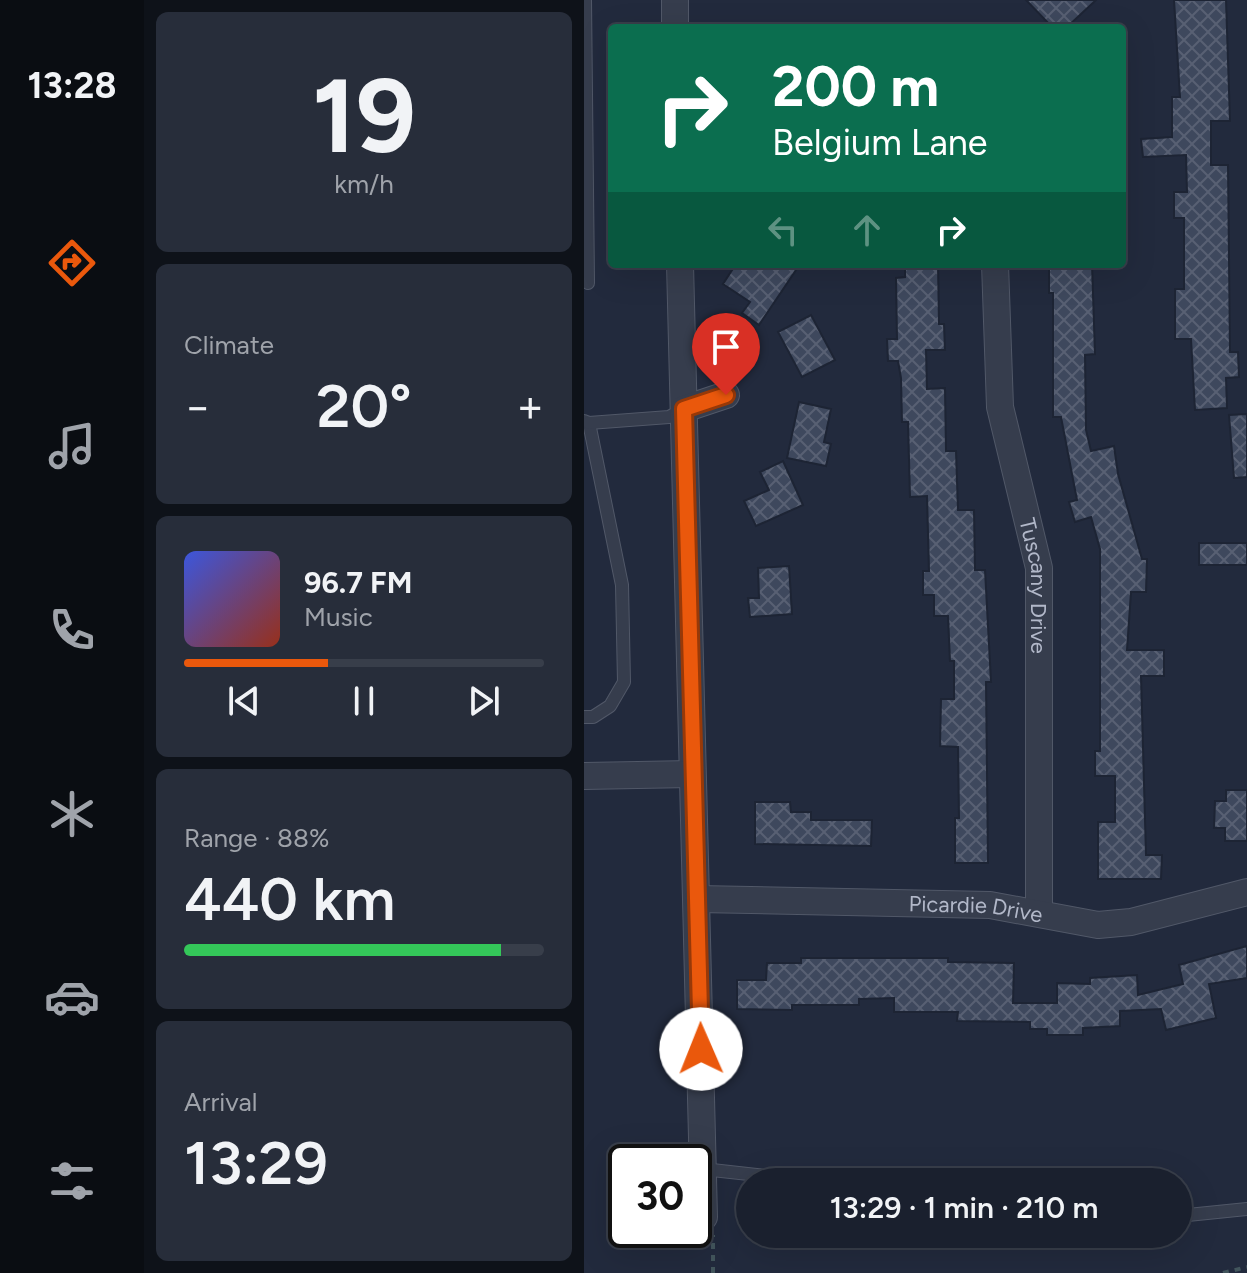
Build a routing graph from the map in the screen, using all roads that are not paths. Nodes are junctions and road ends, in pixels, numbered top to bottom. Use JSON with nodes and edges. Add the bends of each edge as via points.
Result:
{"nodes":[{"id":1,"x":585,"y":0,"type":"edge"},
{"id":2,"x":675,"y":0,"type":"edge"},
{"id":3,"x":675,"y":24,"type":"edge"},
{"id":4,"x":680,"y":268,"type":"edge"},
{"id":5,"x":995,"y":268,"type":"edge"},
{"id":6,"x":588,"y":283,"type":"dead end"},
{"id":7,"x":726,"y":395,"type":"dead end"},
{"id":8,"x":684,"y":409,"type":"junction"},
{"id":9,"x":587,"y":422,"type":"edge"},
{"id":10,"x":584,"y":717,"type":"edge"},
{"id":11,"x":691,"y":774,"type":"junction"},
{"id":12,"x":584,"y":776,"type":"edge"},
{"id":13,"x":1247,"y":892,"type":"edge"},
{"id":14,"x":698,"y":899,"type":"junction"},
{"id":15,"x":1039,"y":912,"type":"junction"},
{"id":16,"x":703,"y":1144,"type":"edge"},
{"id":17,"x":712,"y":1170,"type":"edge"},
{"id":18,"x":736,"y":1173,"type":"edge"},
{"id":19,"x":1247,"y":1209,"type":"edge"},
{"id":20,"x":1192,"y":1215,"type":"edge"}],
"edges":[{"from":1,"to":6,"type":"lane"},
{"from":2,"to":3,"type":"street"},
{"from":4,"to":8,"type":"street"},
{"from":5,"to":15,"type":"street","name":"Tuscany Drive","via":[[1000,407],[1039,568]]},
{"from":7,"to":8,"type":"street"},
{"from":8,"to":9,"type":"lane","via":[[669,417]]},
{"from":8,"to":11,"type":"street"},
{"from":9,"to":10,"type":"lane","via":[[622,585],[624,682],[610,706]]},
{"from":11,"to":12,"type":"street"},
{"from":11,"to":14,"type":"street"},
{"from":13,"to":15,"type":"street","name":"Picardie Drive","via":[[1131,922],[1098,925]]},
{"from":14,"to":15,"type":"street","name":"Picardie Drive","via":[[904,901]]},
{"from":14,"to":16,"type":"street"},
{"from":17,"to":18,"type":"lane"},
{"from":19,"to":20,"type":"lane"}]}
